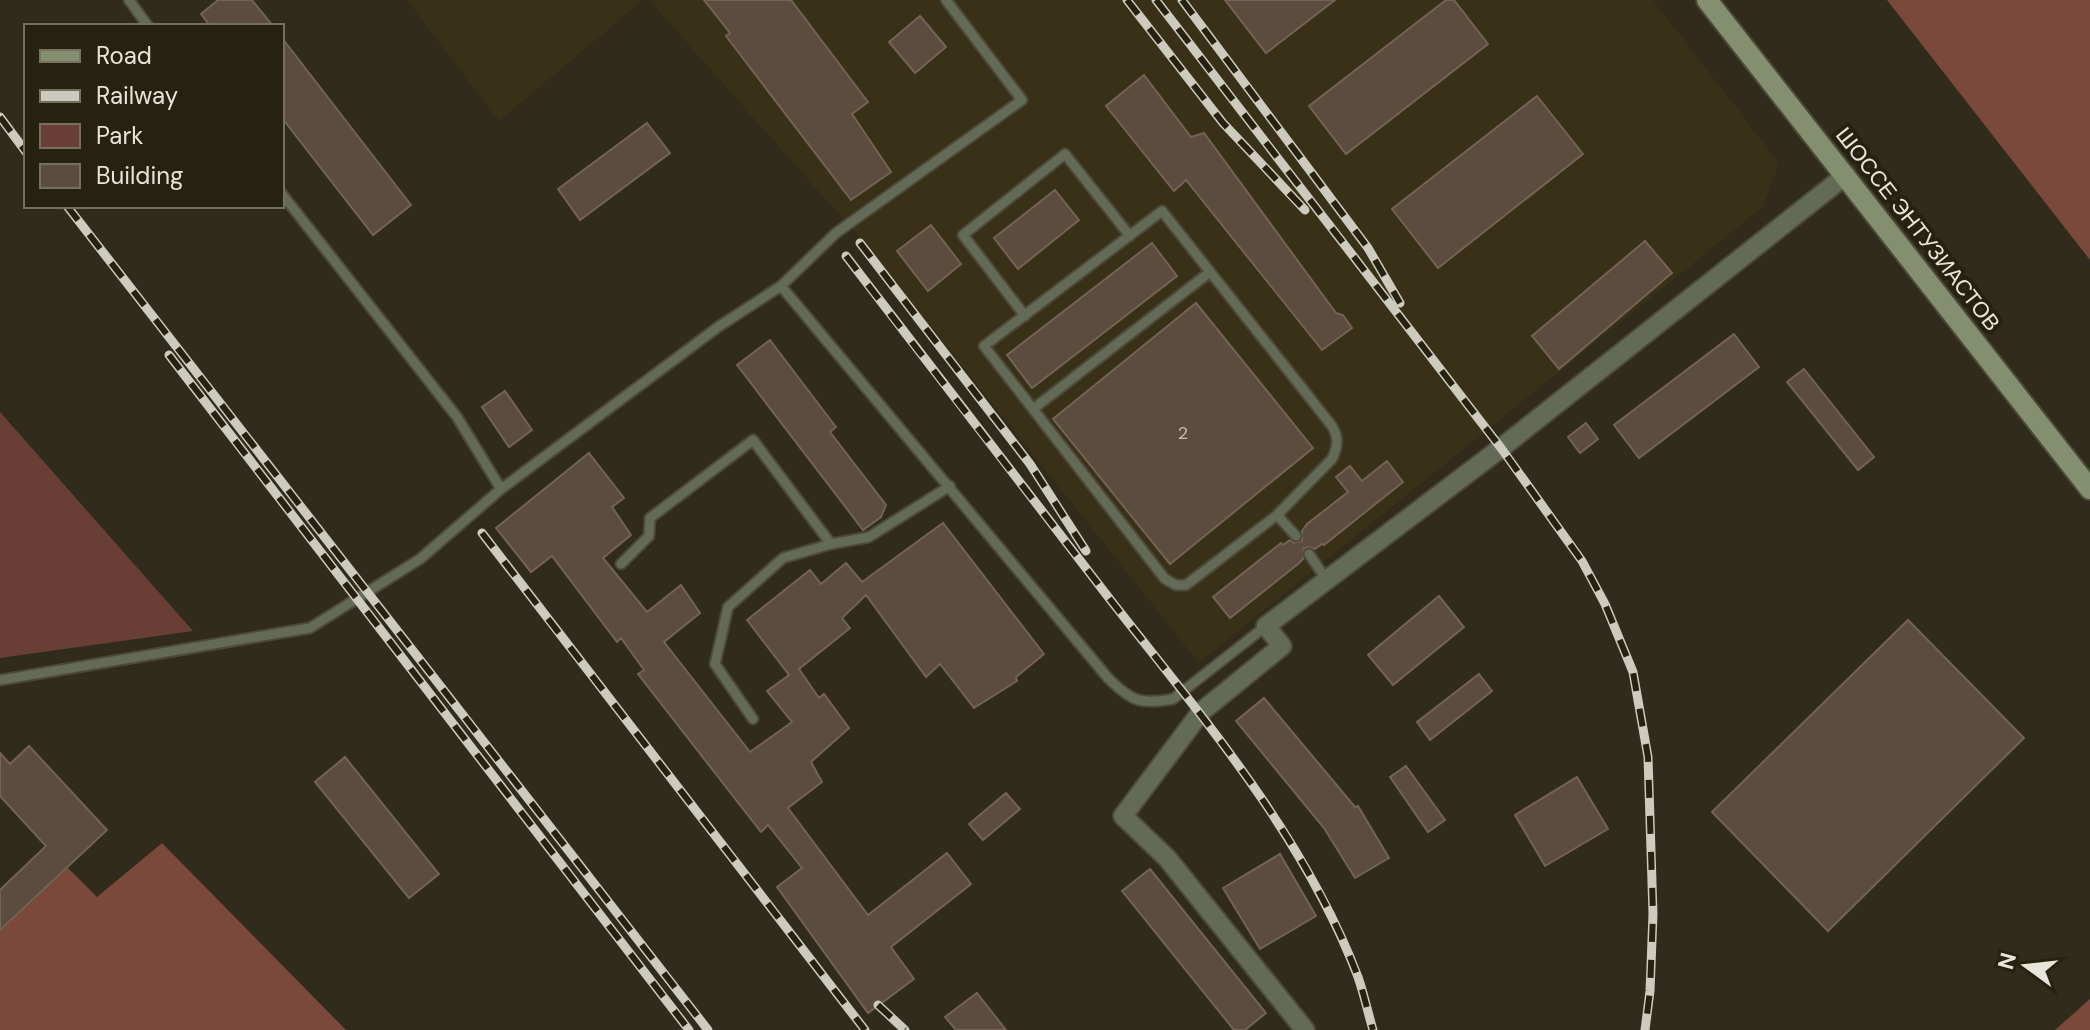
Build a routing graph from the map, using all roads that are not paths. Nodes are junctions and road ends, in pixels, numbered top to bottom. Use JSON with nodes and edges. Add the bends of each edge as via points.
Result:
{"nodes":[{"id":1,"x":129,"y":0,"type":"edge"},
{"id":2,"x":946,"y":0,"type":"edge"},
{"id":3,"x":1707,"y":0,"type":"edge"},
{"id":4,"x":147,"y":24,"type":"edge"},
{"id":5,"x":1846,"y":175,"type":"junction"},
{"id":6,"x":284,"y":197,"type":"edge"},
{"id":7,"x":1130,"y":236,"type":"junction"},
{"id":8,"x":1210,"y":272,"type":"junction"},
{"id":9,"x":781,"y":286,"type":"junction"},
{"id":10,"x":1025,"y":316,"type":"junction"},
{"id":11,"x":1033,"y":409,"type":"junction"},
{"id":12,"x":950,"y":486,"type":"junction"},
{"id":13,"x":501,"y":489,"type":"junction"},
{"id":14,"x":2090,"y":489,"type":"edge"},
{"id":15,"x":1277,"y":515,"type":"junction"},
{"id":16,"x":1296,"y":536,"type":"dead end"},
{"id":17,"x":831,"y":544,"type":"junction"},
{"id":18,"x":1309,"y":554,"type":"dead end"},
{"id":19,"x":621,"y":564,"type":"dead end"},
{"id":20,"x":1326,"y":579,"type":"junction"},
{"id":21,"x":1266,"y":626,"type":"junction"},
{"id":22,"x":0,"y":680,"type":"edge"},
{"id":23,"x":753,"y":719,"type":"dead end"},
{"id":24,"x":1305,"y":1030,"type":"edge"}],
"edges":[{"from":1,"to":4,"type":"lane"},
{"from":2,"to":9,"type":"lane","via":[[1022,100],[836,233]]},
{"from":3,"to":5,"type":"main road","name":"ШОССЕ ЭНТУЗИАСТОВ"},
{"from":5,"to":14,"type":"main road","name":"ШОССЕ ЭНТУЗИАСТОВ"},
{"from":5,"to":20,"type":"street"},
{"from":6,"to":13,"type":"lane","via":[[457,417]]},
{"from":7,"to":8,"type":"lane","via":[[1162,211]]},
{"from":7,"to":10,"type":"lane"},
{"from":7,"to":10,"type":"lane","via":[[1065,154],[963,235]]},
{"from":8,"to":11,"type":"lane"},
{"from":8,"to":15,"type":"lane","via":[[1337,435],[1332,459]]},
{"from":9,"to":12,"type":"lane"},
{"from":9,"to":13,"type":"lane"},
{"from":10,"to":11,"type":"lane","via":[[984,346]]},
{"from":11,"to":15,"type":"lane","via":[[1165,579],[1176,585],[1186,585]]},
{"from":12,"to":17,"type":"lane","via":[[869,537]]},
{"from":12,"to":21,"type":"lane","via":[[1127,697],[1173,699]]},
{"from":13,"to":22,"type":"lane","via":[[420,559],[310,628]]},
{"from":15,"to":16,"type":"lane"},
{"from":17,"to":19,"type":"lane","via":[[753,440],[650,518],[649,536]]},
{"from":17,"to":23,"type":"lane","via":[[783,558],[728,607],[715,664]]},
{"from":18,"to":20,"type":"lane"},
{"from":20,"to":21,"type":"street"},
{"from":21,"to":24,"type":"street","via":[[1282,646],[1201,712],[1123,816],[1167,858]]}]}
